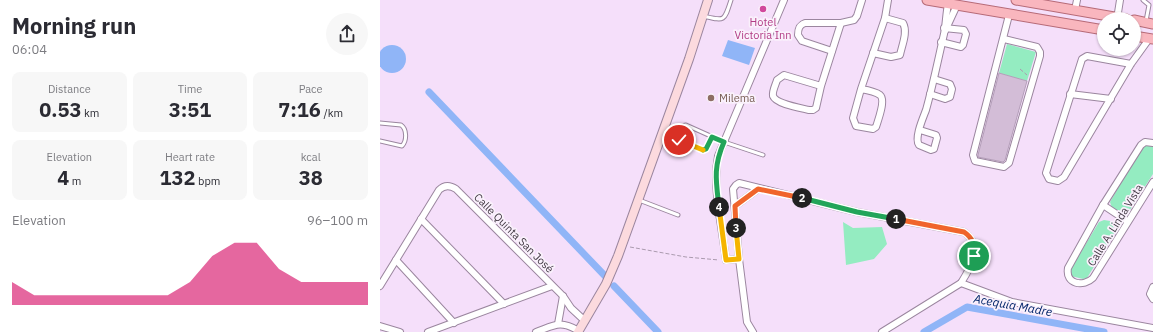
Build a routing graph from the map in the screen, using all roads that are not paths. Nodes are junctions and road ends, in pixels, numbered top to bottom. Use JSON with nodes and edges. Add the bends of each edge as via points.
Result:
{"nodes":[{"id":1,"x":708,"y":0,"type":"edge"},
{"id":2,"x":731,"y":0,"type":"edge"},
{"id":3,"x":784,"y":0,"type":"edge"},
{"id":4,"x":862,"y":0,"type":"edge"},
{"id":5,"x":888,"y":0,"type":"edge"},
{"id":6,"x":927,"y":0,"type":"edge"},
{"id":7,"x":1016,"y":0,"type":"edge"},
{"id":8,"x":1077,"y":0,"type":"edge"},
{"id":9,"x":1120,"y":0,"type":"edge"},
{"id":10,"x":1143,"y":0,"type":"edge"},
{"id":11,"x":1042,"y":2,"type":"edge"},
{"id":12,"x":952,"y":4,"type":"junction"},
{"id":13,"x":1075,"y":10,"type":"junction"},
{"id":14,"x":1120,"y":12,"type":"edge"},
{"id":15,"x":1097,"y":14,"type":"edge"},
{"id":16,"x":1009,"y":15,"type":"junction"},
{"id":17,"x":703,"y":16,"type":"junction"},
{"id":18,"x":884,"y":18,"type":"junction"},
{"id":19,"x":841,"y":22,"type":"junction"},
{"id":20,"x":1150,"y":23,"type":"edge"},
{"id":21,"x":945,"y":29,"type":"junction"},
{"id":22,"x":1097,"y":29,"type":"edge"},
{"id":23,"x":1141,"y":37,"type":"edge"},
{"id":24,"x":1004,"y":39,"type":"junction"},
{"id":25,"x":1151,"y":39,"type":"edge"},
{"id":26,"x":941,"y":42,"type":"junction"},
{"id":27,"x":832,"y":51,"type":"junction"},
{"id":28,"x":874,"y":53,"type":"junction"},
{"id":29,"x":1131,"y":64,"type":"junction"},
{"id":30,"x":934,"y":79,"type":"junction"},
{"id":31,"x":821,"y":86,"type":"junction"},
{"id":32,"x":861,"y":89,"type":"junction"},
{"id":33,"x":930,"y":94,"type":"junction"},
{"id":34,"x":1070,"y":94,"type":"junction"},
{"id":35,"x":1111,"y":99,"type":"junction"},
{"id":36,"x":380,"y":123,"type":"edge"},
{"id":37,"x":920,"y":130,"type":"junction"},
{"id":38,"x":712,"y":137,"type":"junction"},
{"id":39,"x":380,"y":141,"type":"edge"},
{"id":40,"x":724,"y":142,"type":"junction"},
{"id":41,"x":1153,"y":143,"type":"edge"},
{"id":42,"x":763,"y":155,"type":"dead end"},
{"id":43,"x":1153,"y":182,"type":"edge"},
{"id":44,"x":758,"y":189,"type":"junction"},
{"id":45,"x":639,"y":200,"type":"junction"},
{"id":46,"x":1103,"y":205,"type":"junction"},
{"id":47,"x":735,"y":206,"type":"junction"},
{"id":48,"x":678,"y":215,"type":"dead end"},
{"id":49,"x":421,"y":219,"type":"junction"},
{"id":50,"x":1128,"y":221,"type":"junction"},
{"id":51,"x":739,"y":259,"type":"junction"},
{"id":52,"x":396,"y":260,"type":"junction"},
{"id":53,"x":961,"y":283,"type":"junction"},
{"id":54,"x":380,"y":286,"type":"edge"},
{"id":55,"x":552,"y":286,"type":"junction"},
{"id":56,"x":1153,"y":287,"type":"edge"},
{"id":57,"x":563,"y":296,"type":"junction"},
{"id":58,"x":1152,"y":297,"type":"edge"},
{"id":59,"x":504,"y":304,"type":"junction"},
{"id":60,"x":585,"y":321,"type":"junction"},
{"id":61,"x":454,"y":323,"type":"junction"},
{"id":62,"x":558,"y":324,"type":"junction"},
{"id":63,"x":380,"y":326,"type":"edge"},
{"id":64,"x":1153,"y":328,"type":"edge"},
{"id":65,"x":400,"y":332,"type":"edge"},
{"id":66,"x":428,"y":332,"type":"edge"},
{"id":67,"x":536,"y":332,"type":"edge"},
{"id":68,"x":579,"y":332,"type":"edge"},
{"id":69,"x":753,"y":332,"type":"edge"},
{"id":70,"x":882,"y":332,"type":"edge"}],
"edges":[{"from":1,"to":17,"type":"street"},
{"from":2,"to":17,"type":"lane","via":[[724,19]]},
{"from":3,"to":40,"type":"street"},
{"from":4,"to":19,"type":"street","via":[[854,20]]},
{"from":5,"to":18,"type":"street"},
{"from":6,"to":12,"type":"main road"},
{"from":7,"to":11,"type":"main road"},
{"from":8,"to":13,"type":"street"},
{"from":9,"to":14,"type":"street"},
{"from":10,"to":20,"type":"lane","via":[[1149,5]]},
{"from":11,"to":13,"type":"main road"},
{"from":12,"to":16,"type":"main road"},
{"from":12,"to":21,"type":"street"},
{"from":12,"to":21,"type":"street"},
{"from":13,"to":15,"type":"main road"},
{"from":16,"to":22,"type":"main road"},
{"from":16,"to":24,"type":"street"},
{"from":17,"to":45,"type":"street"},
{"from":18,"to":28,"type":"street"},
{"from":18,"to":28,"type":"street","via":[[903,23],[905,28],[900,55],[891,57]]},
{"from":19,"to":27,"type":"street"},
{"from":19,"to":27,"type":"street","via":[[805,23],[799,28],[798,35],[802,41]]},
{"from":21,"to":26,"type":"street"},
{"from":21,"to":26,"type":"street","via":[[965,31],[963,45],[959,47]]},
{"from":23,"to":25,"type":"main road"},
{"from":24,"to":24,"type":"street","via":[[973,155],[976,161],[1004,167],[1008,165],[1040,56],[1037,47]]},
{"from":25,"to":29,"type":"street"},
{"from":26,"to":30,"type":"street"},
{"from":27,"to":31,"type":"street"},
{"from":28,"to":32,"type":"street"},
{"from":29,"to":34,"type":"street","via":[[1084,57],[1080,61]]},
{"from":29,"to":35,"type":"street"},
{"from":30,"to":33,"type":"street"},
{"from":30,"to":33,"type":"street","via":[[950,84],[950,98]]},
{"from":31,"to":31,"type":"street","via":[[816,108],[811,110],[778,102],[773,94],[777,80],[784,76]]},
{"from":32,"to":32,"type":"street","via":[[881,97],[882,103],[876,127],[873,129],[856,126],[853,121]]},
{"from":33,"to":37,"type":"street"},
{"from":34,"to":35,"type":"street"},
{"from":34,"to":35,"type":"street","via":[[1046,173],[1049,179],[1058,181],[1064,177]]},
{"from":36,"to":39,"type":"lane","via":[[401,125],[405,131],[405,142],[400,146]]},
{"from":37,"to":37,"type":"street","via":[[917,140],[919,145],[935,149],[936,135]]},
{"from":38,"to":38,"type":"lane","via":[[686,125],[681,126],[677,136],[680,142],[703,150]]},
{"from":38,"to":40,"type":"lane"},
{"from":40,"to":42,"type":"lane"},
{"from":40,"to":51,"type":"street","via":[[718,156],[716,180],[726,260]]},
{"from":41,"to":46,"type":"street","via":[[1145,142],[1141,145]]},
{"from":43,"to":50,"type":"street","name":"Calle A. Linda Vista"},
{"from":44,"to":47,"type":"street"},
{"from":44,"to":47,"type":"street","via":[[739,183],[736,185]]},
{"from":44,"to":53,"type":"street","via":[[857,212],[964,232],[974,245],[974,256]]},
{"from":45,"to":48,"type":"lane"},
{"from":45,"to":60,"type":"street","via":[[606,284]]},
{"from":46,"to":50,"type":"street"},
{"from":46,"to":50,"type":"street","name":"Calle A. Linda Vista","via":[[1068,268],[1068,277],[1072,282],[1084,282],[1093,278]]},
{"from":47,"to":51,"type":"street"},
{"from":49,"to":52,"type":"street"},
{"from":49,"to":55,"type":"street","name":"Calle Quinta San José","via":[[439,190],[444,186],[456,189]]},
{"from":49,"to":59,"type":"street"},
{"from":51,"to":69,"type":"street","via":[[747,322]]},
{"from":52,"to":54,"type":"street"},
{"from":52,"to":61,"type":"street"},
{"from":53,"to":64,"type":"street","via":[[1012,302]]},
{"from":53,"to":70,"type":"street"},
{"from":55,"to":57,"type":"street","name":"Calle Quinta San José"},
{"from":55,"to":59,"type":"street"},
{"from":56,"to":58,"type":"street","via":[[1150,293]]},
{"from":57,"to":60,"type":"street","name":"Calle Quinta San José"},
{"from":57,"to":62,"type":"street"},
{"from":59,"to":61,"type":"street"},
{"from":60,"to":68,"type":"street"},
{"from":61,"to":66,"type":"street"},
{"from":62,"to":67,"type":"street"},
{"from":62,"to":68,"type":"street","via":[[564,324]]},
{"from":63,"to":65,"type":"street"}]}
